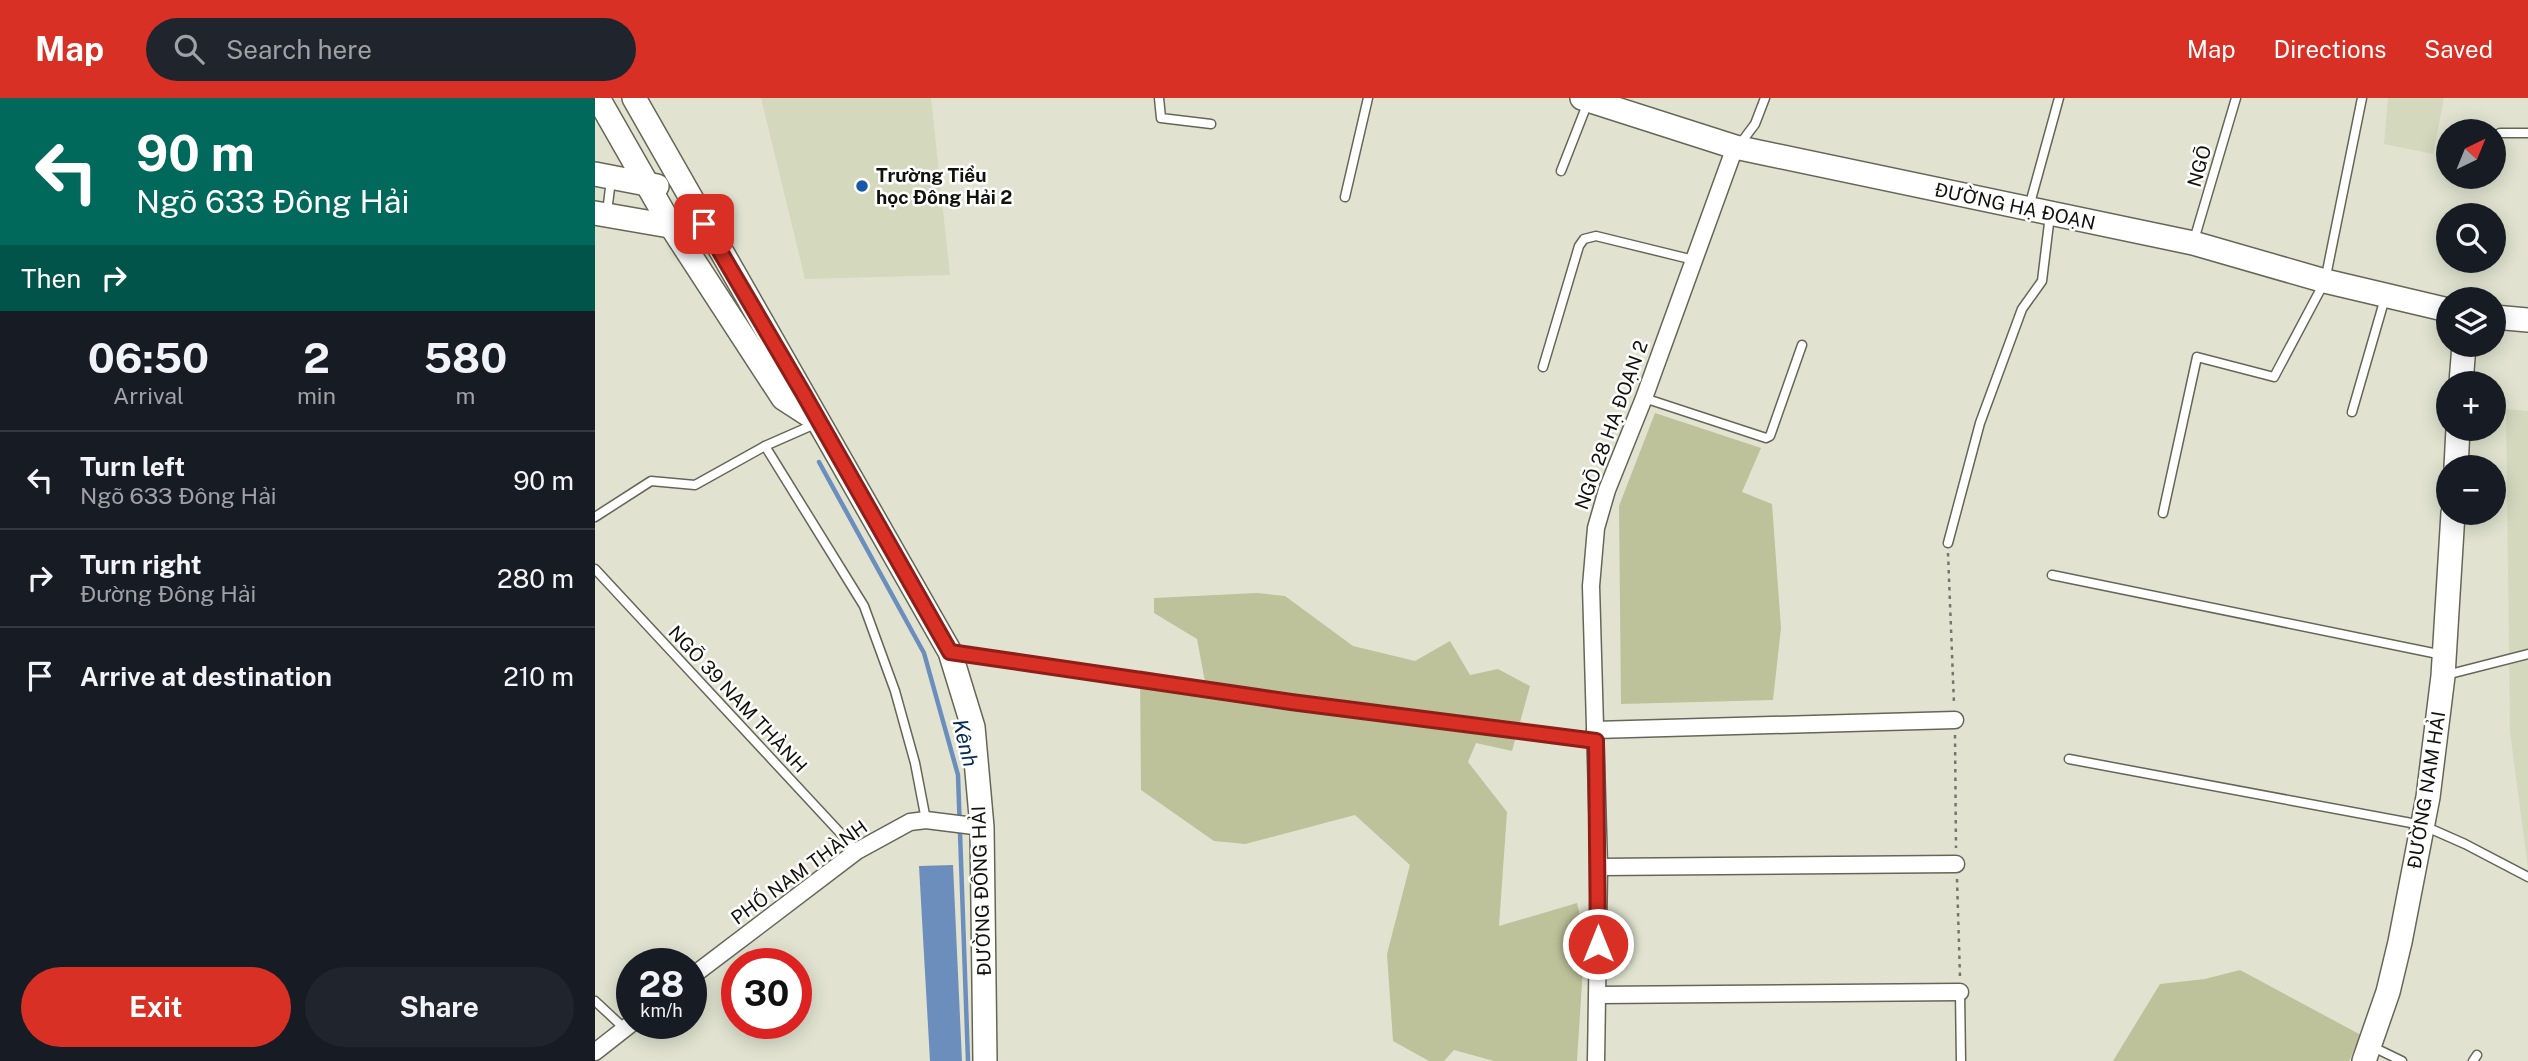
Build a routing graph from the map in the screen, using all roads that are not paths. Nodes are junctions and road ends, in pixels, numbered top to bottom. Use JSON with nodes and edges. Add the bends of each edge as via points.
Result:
{"nodes":[{"id":1,"x":598,"y":98,"type":"edge"},
{"id":2,"x":633,"y":98,"type":"edge"},
{"id":3,"x":1159,"y":98,"type":"edge"},
{"id":4,"x":1369,"y":98,"type":"edge"},
{"id":5,"x":1765,"y":98,"type":"edge"},
{"id":6,"x":2059,"y":98,"type":"edge"},
{"id":7,"x":2236,"y":98,"type":"edge"},
{"id":8,"x":2362,"y":98,"type":"edge"},
{"id":9,"x":1585,"y":99,"type":"edge"},
{"id":10,"x":1210,"y":124,"type":"dead end"},
{"id":11,"x":2528,"y":133,"type":"edge"},
{"id":12,"x":2506,"y":134,"type":"edge"},
{"id":13,"x":1735,"y":147,"type":"junction"},
{"id":14,"x":1561,"y":171,"type":"dead end"},
{"id":15,"x":603,"y":175,"type":"edge"},
{"id":16,"x":648,"y":184,"type":"junction"},
{"id":17,"x":685,"y":188,"type":"junction"},
{"id":18,"x":1345,"y":197,"type":"dead end"},
{"id":19,"x":2039,"y":212,"type":"junction"},
{"id":20,"x":601,"y":214,"type":"edge"},
{"id":21,"x":704,"y":224,"type":"junction"},
{"id":22,"x":671,"y":226,"type":"junction"},
{"id":23,"x":2193,"y":243,"type":"junction"},
{"id":24,"x":1694,"y":261,"type":"junction"},
{"id":25,"x":2325,"y":281,"type":"junction"},
{"id":26,"x":2385,"y":295,"type":"junction"},
{"id":27,"x":2436,"y":307,"type":"edge"},
{"id":28,"x":2506,"y":318,"type":"edge"},
{"id":29,"x":2528,"y":320,"type":"edge"},
{"id":30,"x":1802,"y":345,"type":"dead end"},
{"id":31,"x":1543,"y":367,"type":"dead end"},
{"id":32,"x":1644,"y":398,"type":"junction"},
{"id":33,"x":2352,"y":412,"type":"dead end"},
{"id":34,"x":820,"y":422,"type":"junction"},
{"id":35,"x":765,"y":446,"type":"junction"},
{"id":36,"x":2163,"y":513,"type":"dead end"},
{"id":37,"x":595,"y":517,"type":"edge"},
{"id":38,"x":2452,"y":525,"type":"edge"},
{"id":39,"x":1948,"y":543,"type":"road end"},
{"id":40,"x":595,"y":569,"type":"edge"},
{"id":41,"x":2052,"y":575,"type":"dead end"},
{"id":42,"x":950,"y":652,"type":"junction"},
{"id":43,"x":2528,"y":654,"type":"edge"},
{"id":44,"x":2443,"y":666,"type":"junction"},
{"id":45,"x":1955,"y":720,"type":"road end"},
{"id":46,"x":1596,"y":736,"type":"junction"},
{"id":47,"x":2069,"y":759,"type":"dead end"},
{"id":48,"x":926,"y":820,"type":"junction"},
{"id":49,"x":2422,"y":825,"type":"junction"},
{"id":50,"x":977,"y":826,"type":"junction"},
{"id":51,"x":857,"y":851,"type":"junction"},
{"id":52,"x":1956,"y":864,"type":"road end"},
{"id":53,"x":1599,"y":867,"type":"junction"},
{"id":54,"x":2528,"y":877,"type":"edge"},
{"id":55,"x":707,"y":965,"type":"edge"},
{"id":56,"x":1960,"y":992,"type":"joint"},
{"id":57,"x":1598,"y":995,"type":"junction"},
{"id":58,"x":595,"y":1001,"type":"edge"},
{"id":59,"x":616,"y":1017,"type":"edge"},
{"id":60,"x":616,"y":1035,"type":"edge"},
{"id":61,"x":595,"y":1052,"type":"edge"},
{"id":62,"x":2367,"y":1054,"type":"edge"},
{"id":63,"x":985,"y":1061,"type":"edge"},
{"id":64,"x":1596,"y":1061,"type":"edge"},
{"id":65,"x":1961,"y":1061,"type":"edge"},
{"id":66,"x":2402,"y":1061,"type":"edge"}],
"edges":[{"from":1,"to":16,"type":"main road","name":"ĐƯỜNG ĐÔNG HẢI"},
{"from":2,"to":17,"type":"main road","name":"ĐƯỜNG ĐÔNG HẢI"},
{"from":3,"to":10,"type":"lane","via":[[1161,118]]},
{"from":4,"to":18,"type":"lane"},
{"from":5,"to":13,"type":"lane","via":[[1755,124]]},
{"from":6,"to":19,"type":"lane"},
{"from":7,"to":23,"type":"lane","name":"NGÕ"},
{"from":8,"to":25,"type":"lane"},
{"from":9,"to":13,"type":"main road","name":"ĐƯỜNG HẠ ĐOẠN"},
{"from":9,"to":14,"type":"lane"},
{"from":11,"to":12,"type":"lane"},
{"from":13,"to":19,"type":"main road","name":"ĐƯỜNG HẠ ĐOẠN"},
{"from":13,"to":24,"type":"street","name":"NGÕ 28 HẠ ĐOẠN 2"},
{"from":15,"to":16,"type":"main road"},
{"from":15,"to":20,"type":"lane"},
{"from":16,"to":17,"type":"main road"},
{"from":16,"to":22,"type":"main road","name":"ĐƯỜNG ĐÔNG HẢI"},
{"from":17,"to":21,"type":"main road","name":"ĐƯỜNG ĐÔNG HẢI"},
{"from":19,"to":23,"type":"main road","name":"ĐƯỜNG HẠ ĐOẠN"},
{"from":19,"to":39,"type":"lane","via":[[2042,281],[2022,309],[1980,423]]},
{"from":20,"to":22,"type":"main road"},
{"from":21,"to":22,"type":"main road"},
{"from":21,"to":34,"type":"main road","name":"ĐƯỜNG ĐÔNG HẢI"},
{"from":22,"to":34,"type":"main road","name":"ĐƯỜNG ĐÔNG HẢI","via":[[783,398]]},
{"from":23,"to":25,"type":"main road","name":"ĐƯỜNG HẠ ĐOẠN"},
{"from":24,"to":31,"type":"lane","via":[[1596,236],[1584,239]]},
{"from":24,"to":32,"type":"street","name":"NGÕ 28 HẠ ĐOẠN 2"},
{"from":25,"to":26,"type":"main road","name":"ĐƯỜNG HẠ ĐOẠN"},
{"from":25,"to":36,"type":"lane","via":[[2274,377],[2197,356]]},
{"from":26,"to":27,"type":"main road","name":"ĐƯỜNG HẠ ĐOẠN"},
{"from":26,"to":33,"type":"lane"},
{"from":28,"to":29,"type":"main road"},
{"from":30,"to":32,"type":"lane","via":[[1766,438]]},
{"from":32,"to":46,"type":"street","name":"NGÕ 28 HẠ ĐOẠN 2","via":[[1596,528],[1591,586]]},
{"from":34,"to":35,"type":"lane"},
{"from":34,"to":42,"type":"main road","name":"ĐƯỜNG ĐÔNG HẢI"},
{"from":35,"to":37,"type":"lane","via":[[695,485],[652,481]]},
{"from":35,"to":48,"type":"lane","via":[[864,606],[895,691]]},
{"from":38,"to":44,"type":"main road","name":"ĐƯỜNG NAM HẢI"},
{"from":40,"to":51,"type":"lane","name":"NGÕ 39 NAM THÀNH"},
{"from":41,"to":44,"type":"lane"},
{"from":42,"to":46,"type":"lane","via":[[1291,702]]},
{"from":42,"to":50,"type":"main road","name":"ĐƯỜNG ĐÔNG HẢI","via":[[973,727]]},
{"from":43,"to":44,"type":"lane"},
{"from":44,"to":49,"type":"main road","name":"ĐƯỜNG NAM HẢI"},
{"from":45,"to":46,"type":"street"},
{"from":46,"to":53,"type":"street","name":"NGÕ 28 HẠ ĐOẠN 2"},
{"from":47,"to":49,"type":"lane"},
{"from":48,"to":50,"type":"street","name":"PHỐ NAM THÀNH"},
{"from":48,"to":51,"type":"street","name":"PHỐ NAM THÀNH","via":[[910,822]]},
{"from":49,"to":54,"type":"lane"},
{"from":49,"to":62,"type":"main road","name":"ĐƯỜNG NAM HẢI","via":[[2388,992]]},
{"from":50,"to":63,"type":"main road","name":"ĐƯỜNG ĐÔNG HẢI"},
{"from":51,"to":55,"type":"street","name":"PHỐ NAM THÀNH"},
{"from":52,"to":53,"type":"street"},
{"from":53,"to":57,"type":"street","name":"NGÕ 28 HẠ ĐOẠN 2"},
{"from":56,"to":57,"type":"street"},
{"from":56,"to":65,"type":"lane"},
{"from":57,"to":64,"type":"street","name":"NGÕ 28 HẠ ĐOẠN 2"},
{"from":58,"to":59,"type":"lane"},
{"from":60,"to":61,"type":"street"},
{"from":62,"to":66,"type":"lane"}]}
